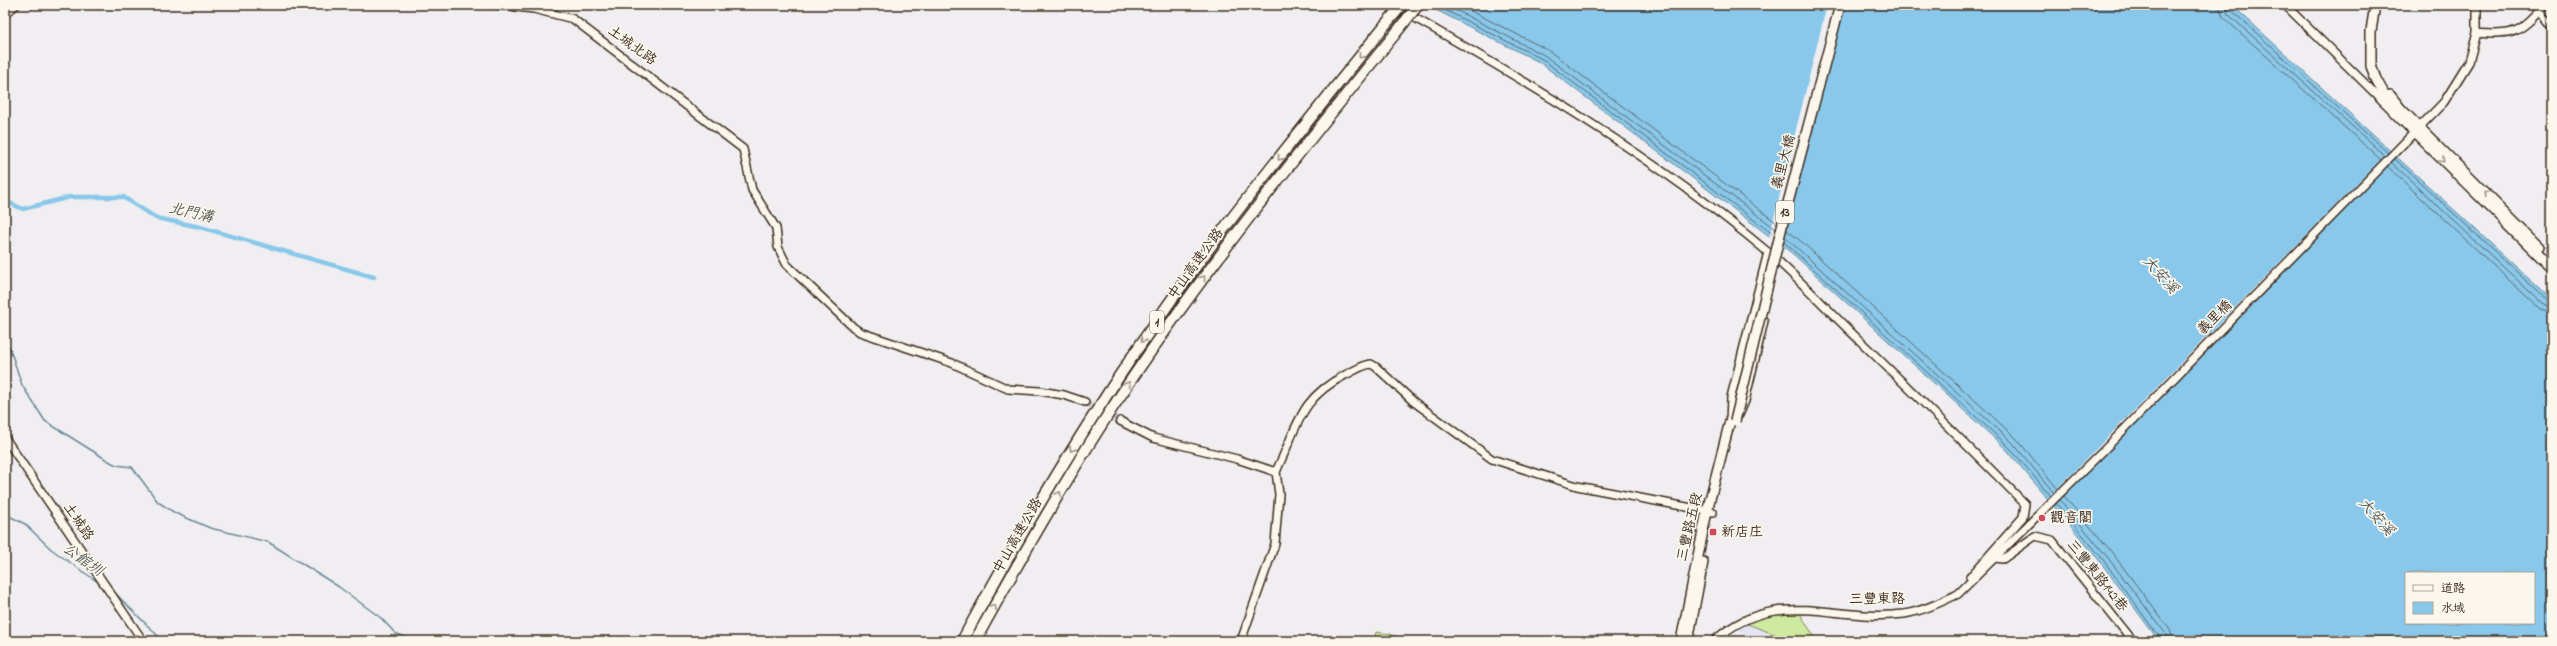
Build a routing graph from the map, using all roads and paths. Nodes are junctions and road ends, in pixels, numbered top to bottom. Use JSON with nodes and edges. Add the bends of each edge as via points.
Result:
{"nodes":[{"id":1,"x":16,"y":5,"type":"edge"},
{"id":2,"x":497,"y":5,"type":"edge"},
{"id":3,"x":1392,"y":5,"type":"edge"},
{"id":4,"x":1402,"y":5,"type":"edge"},
{"id":5,"x":1418,"y":5,"type":"edge"},
{"id":6,"x":1833,"y":5,"type":"edge"},
{"id":7,"x":1840,"y":5,"type":"edge"},
{"id":8,"x":2285,"y":5,"type":"edge"},
{"id":9,"x":2375,"y":5,"type":"edge"},
{"id":10,"x":2380,"y":5,"type":"edge"},
{"id":11,"x":2477,"y":5,"type":"edge"},
{"id":12,"x":2545,"y":5,"type":"edge"},
{"id":13,"x":2539,"y":11,"type":"junction"},
{"id":14,"x":5,"y":14,"type":"edge"},
{"id":15,"x":2552,"y":27,"type":"edge"},
{"id":16,"x":2477,"y":33,"type":"junction"},
{"id":17,"x":2394,"y":112,"type":"junction"},
{"id":18,"x":2413,"y":135,"type":"junction"},
{"id":19,"x":1768,"y":252,"type":"junction"},
{"id":20,"x":1778,"y":261,"type":"junction"},
{"id":21,"x":2552,"y":261,"type":"edge"},
{"id":22,"x":2552,"y":268,"type":"edge"},
{"id":23,"x":1085,"y":402,"type":"tunnel mouth"},
{"id":24,"x":1120,"y":421,"type":"tunnel mouth"},
{"id":25,"x":1733,"y":421,"type":"junction"},
{"id":26,"x":5,"y":438,"type":"edge"},
{"id":27,"x":1276,"y":472,"type":"junction"},
{"id":28,"x":1710,"y":512,"type":"junction"},
{"id":29,"x":2037,"y":516,"type":"joint"},
{"id":30,"x":1995,"y":558,"type":"junction"},
{"id":31,"x":1958,"y":594,"type":"junction"},
{"id":32,"x":1686,"y":640,"type":"edge"},
{"id":33,"x":143,"y":641,"type":"edge"},
{"id":34,"x":962,"y":641,"type":"edge"},
{"id":35,"x":975,"y":641,"type":"edge"},
{"id":36,"x":1241,"y":641,"type":"edge"},
{"id":37,"x":1714,"y":641,"type":"edge"},
{"id":38,"x":2133,"y":641,"type":"edge"}],
"edges":[{"from":1,"to":14,"type":"street"},
{"from":2,"to":23,"type":"street","name":"土城北路","via":[[534,9],[573,19],[735,143],[746,154],[752,190],[776,228],[778,247],[786,265],[860,332],[952,363],[1008,389],[1064,395]]},
{"from":3,"to":19,"type":"street","via":[[1534,86],[1602,130]]},
{"from":4,"to":34,"type":"highway","name":"中山高速公路","number":"1","one_way":true,"bridge":true,"via":[[1240,208],[1135,352],[1040,500]]},
{"from":35,"to":5,"type":"highway","name":"中山高速公路","number":"1","one_way":true,"bridge":true,"via":[[1058,495],[1155,345],[1248,218]]},
{"from":6,"to":25,"type":"main road","name":"義里大橋","number":"13"},
{"from":7,"to":25,"type":"main road","name":"義里大橋","number":"13","bridge":true},
{"from":8,"to":17,"type":"street"},
{"from":9,"to":17,"type":"main road","via":[[2371,31],[2371,66]]},
{"from":10,"to":18,"type":"main road","via":[[2375,48],[2381,77]]},
{"from":11,"to":16,"type":"street","name":"義里橋"},
{"from":12,"to":13,"type":"street"},
{"from":13,"to":15,"type":"street"},
{"from":13,"to":16,"type":"street","via":[[2509,34]]},
{"from":16,"to":18,"type":"street","name":"義里橋","via":[[2468,62],[2456,86]]},
{"from":17,"to":18,"type":"main road"},
{"from":21,"to":18,"type":"main road","one_way":true},
{"from":18,"to":22,"type":"main road","one_way":true},
{"from":18,"to":29,"type":"street","name":"義里橋"},
{"from":19,"to":20,"type":"street"},
{"from":19,"to":25,"type":"street","via":[[1731,397]]},
{"from":20,"to":25,"type":"street","via":[[1745,401]]},
{"from":20,"to":31,"type":"street","via":[[2025,504],[2023,517],[1962,584]]},
{"from":24,"to":27,"type":"street","via":[[1153,438],[1227,456]]},
{"from":25,"to":28,"type":"main road","name":"三豐路五段","number":"13"},
{"from":26,"to":33,"type":"street","name":"土城路"},
{"from":27,"to":28,"type":"street","via":[[1307,403],[1331,382],[1371,364],[1414,402],[1492,459],[1577,486]]},
{"from":27,"to":36,"type":"street","via":[[1279,494],[1275,544]]},
{"from":28,"to":32,"type":"main road","name":"三豐路五段","number":"13"},
{"from":29,"to":30,"type":"street","name":"三豐東路"},
{"from":30,"to":31,"type":"street","name":"三豐東路"},
{"from":30,"to":38,"type":"street","name":"三豐東路142巷","via":[[2003,559],[2035,536],[2052,540]]},
{"from":31,"to":37,"type":"street","name":"三豐東路","via":[[1904,614],[1801,608],[1776,611],[1744,621]]}]}
